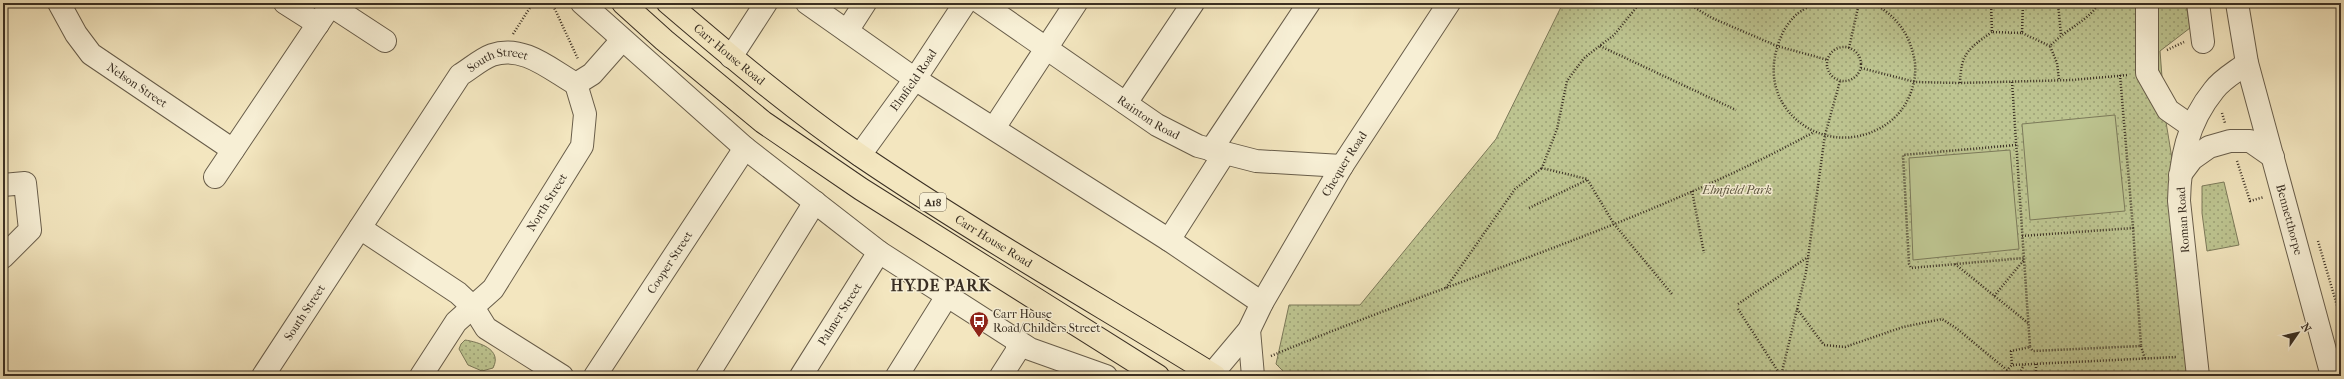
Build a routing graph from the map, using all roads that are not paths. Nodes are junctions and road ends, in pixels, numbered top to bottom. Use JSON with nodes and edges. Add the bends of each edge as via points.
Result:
{"nodes":[{"id":1,"x":59,"y":3,"type":"edge"},
{"id":2,"x":285,"y":3,"type":"edge"},
{"id":3,"x":582,"y":3,"type":"edge"},
{"id":4,"x":623,"y":3,"type":"edge"},
{"id":5,"x":668,"y":3,"type":"edge"},
{"id":6,"x":766,"y":3,"type":"edge"},
{"id":7,"x":807,"y":3,"type":"edge"},
{"id":8,"x":865,"y":3,"type":"edge"},
{"id":9,"x":965,"y":3,"type":"edge"},
{"id":10,"x":981,"y":3,"type":"edge"},
{"id":11,"x":1076,"y":3,"type":"edge"},
{"id":12,"x":1193,"y":3,"type":"edge"},
{"id":13,"x":1309,"y":3,"type":"edge"},
{"id":14,"x":1449,"y":3,"type":"edge"},
{"id":15,"x":2147,"y":3,"type":"edge"},
{"id":16,"x":2198,"y":3,"type":"edge"},
{"id":17,"x":2237,"y":3,"type":"edge"},
{"id":18,"x":331,"y":4,"type":"edge"},
{"id":19,"x":318,"y":24,"type":"junction"},
{"id":20,"x":847,"y":31,"type":"junction"},
{"id":21,"x":622,"y":40,"type":"junction"},
{"id":22,"x":385,"y":41,"type":"dead end"},
{"id":23,"x":2204,"y":42,"type":"dead end"},
{"id":24,"x":1045,"y":48,"type":"junction"},
{"id":25,"x":731,"y":57,"type":"junction"},
{"id":26,"x":2247,"y":63,"type":"junction"},
{"id":27,"x":915,"y":79,"type":"junction"},
{"id":28,"x":582,"y":81,"type":"junction"},
{"id":29,"x":1126,"y":103,"type":"junction"},
{"id":30,"x":2191,"y":126,"type":"junction"},
{"id":31,"x":994,"y":128,"type":"junction"},
{"id":32,"x":745,"y":148,"type":"junction"},
{"id":33,"x":233,"y":150,"type":"junction"},
{"id":34,"x":1218,"y":152,"type":"junction"},
{"id":35,"x":860,"y":156,"type":"junction"},
{"id":36,"x":2273,"y":157,"type":"junction"},
{"id":37,"x":1342,"y":166,"type":"junction"},
{"id":38,"x":2180,"y":175,"type":"junction"},
{"id":39,"x":215,"y":177,"type":"dead end"},
{"id":40,"x":3,"y":185,"type":"edge"},
{"id":41,"x":815,"y":202,"type":"junction"},
{"id":42,"x":360,"y":228,"type":"junction"},
{"id":43,"x":1169,"y":240,"type":"junction"},
{"id":44,"x":879,"y":252,"type":"junction"},
{"id":45,"x":3,"y":257,"type":"edge"},
{"id":46,"x":947,"y":296,"type":"junction"},
{"id":47,"x":1262,"y":302,"type":"junction"},
{"id":48,"x":473,"y":307,"type":"junction"},
{"id":49,"x":1249,"y":330,"type":"junction"},
{"id":50,"x":1017,"y":342,"type":"junction"},
{"id":51,"x":2197,"y":366,"type":"edge"},
{"id":52,"x":1252,"y":370,"type":"edge"},
{"id":53,"x":424,"y":375,"type":"edge"},
{"id":54,"x":1099,"y":375,"type":"edge"},
{"id":55,"x":1214,"y":375,"type":"edge"},
{"id":56,"x":262,"y":376,"type":"edge"},
{"id":57,"x":562,"y":376,"type":"edge"},
{"id":58,"x":595,"y":376,"type":"edge"},
{"id":59,"x":707,"y":376,"type":"edge"},
{"id":60,"x":801,"y":376,"type":"edge"},
{"id":61,"x":897,"y":376,"type":"edge"},
{"id":62,"x":1001,"y":376,"type":"edge"},
{"id":63,"x":1158,"y":376,"type":"edge"},
{"id":64,"x":2332,"y":376,"type":"edge"}],
"edges":[{"from":1,"to":33,"type":"street","name":"Nelson Street","via":[[76,34],[92,54]]},
{"from":2,"to":19,"type":"street"},
{"from":3,"to":21,"type":"street"},
{"from":4,"to":63,"type":"highway","number":"A18","via":[[763,122],[861,189]]},
{"from":5,"to":25,"type":"highway","name":"Carr House Road","number":"A18"},
{"from":6,"to":25,"type":"street"},
{"from":7,"to":20,"type":"street"},
{"from":8,"to":20,"type":"street"},
{"from":9,"to":27,"type":"street","name":"Elmfield Road"},
{"from":10,"to":24,"type":"street","name":"Rainton Road"},
{"from":11,"to":24,"type":"street"},
{"from":12,"to":29,"type":"street"},
{"from":13,"to":34,"type":"street"},
{"from":14,"to":37,"type":"street","name":"Chequer Road"},
{"from":15,"to":30,"type":"street","via":[[2147,73],[2168,110]]},
{"from":16,"to":23,"type":"street"},
{"from":17,"to":26,"type":"street","name":"Bennetthorpe"},
{"from":18,"to":19,"type":"street"},
{"from":18,"to":22,"type":"street"},
{"from":19,"to":33,"type":"street"},
{"from":20,"to":27,"type":"street"},
{"from":21,"to":28,"type":"street"},
{"from":21,"to":32,"type":"street"},
{"from":24,"to":29,"type":"street","name":"Rainton Road"},
{"from":24,"to":31,"type":"street"},
{"from":25,"to":35,"type":"highway","name":"Carr House Road","number":"A18"},
{"from":26,"to":30,"type":"street","name":"Roman Road","via":[[2214,89]]},
{"from":26,"to":36,"type":"street","name":"Bennetthorpe"},
{"from":27,"to":31,"type":"street"},
{"from":27,"to":35,"type":"street","name":"Elmfield Road"},
{"from":28,"to":42,"type":"street","name":"South Street","via":[[520,54],[500,53],[490,56],[460,75]]},
{"from":28,"to":48,"type":"street","name":"North Street","via":[[585,114],[582,146],[493,289]]},
{"from":29,"to":34,"type":"street","name":"Rainton Road","via":[[1177,136]]},
{"from":30,"to":38,"type":"street","name":"Roman Road"},
{"from":31,"to":43,"type":"street"},
{"from":32,"to":41,"type":"street"},
{"from":32,"to":58,"type":"street","name":"Cooper Street"},
{"from":33,"to":39,"type":"street"},
{"from":34,"to":37,"type":"street","name":"Rainton Road","via":[[1256,161]]},
{"from":34,"to":43,"type":"street"},
{"from":35,"to":55,"type":"highway","name":"Carr House Road","number":"A18"},
{"from":36,"to":38,"type":"street","via":[[2250,141],[2230,141],[2209,147],[2192,160]]},
{"from":36,"to":64,"type":"street","name":"Bennetthorpe"},
{"from":37,"to":47,"type":"street","name":"Chequer Road"},
{"from":38,"to":51,"type":"street","name":"Roman Road","via":[[2179,201]]},
{"from":40,"to":45,"type":"street","via":[[25,183],[30,230]]},
{"from":41,"to":44,"type":"street"},
{"from":41,"to":59,"type":"street"},
{"from":42,"to":48,"type":"street","via":[[458,293]]},
{"from":42,"to":56,"type":"street","name":"South Street"},
{"from":43,"to":47,"type":"street"},
{"from":44,"to":46,"type":"street"},
{"from":44,"to":60,"type":"street","name":"Palmer Street"},
{"from":46,"to":50,"type":"street"},
{"from":46,"to":61,"type":"street"},
{"from":47,"to":49,"type":"street","name":"Chequer Road"},
{"from":48,"to":53,"type":"street","name":"North Street","via":[[456,322]]},
{"from":48,"to":57,"type":"street","via":[[486,328]]},
{"from":49,"to":52,"type":"street","name":"Chequer Road"},
{"from":49,"to":55,"type":"street","name":"Chequer Road"},
{"from":50,"to":54,"type":"street","via":[[1036,352]]},
{"from":50,"to":62,"type":"street","via":[[1017,350]]}]}
